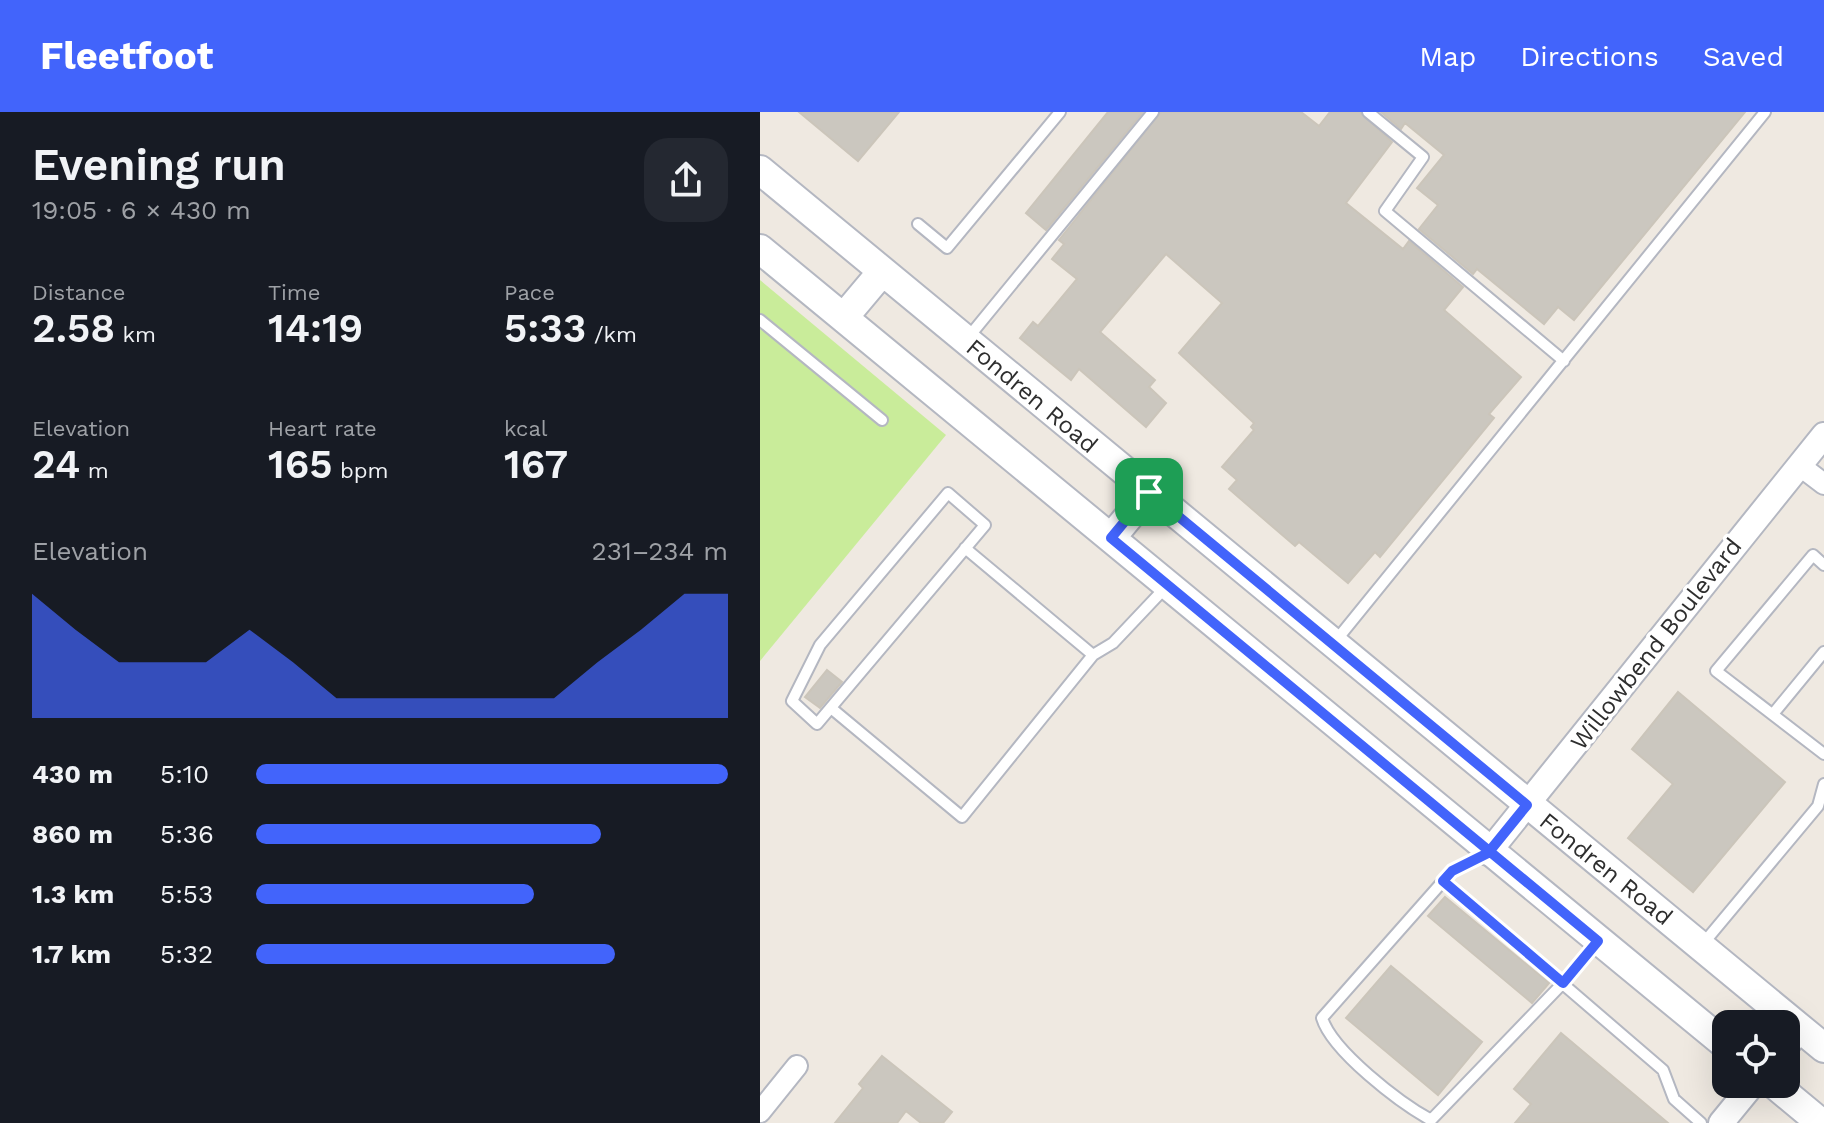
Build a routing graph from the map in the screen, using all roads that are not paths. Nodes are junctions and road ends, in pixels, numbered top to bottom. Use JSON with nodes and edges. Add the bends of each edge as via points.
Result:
{"nodes":[{"id":1,"x":1060,"y":112,"type":"edge"},
{"id":2,"x":1153,"y":112,"type":"edge"},
{"id":3,"x":1368,"y":112,"type":"edge"},
{"id":4,"x":1765,"y":112,"type":"edge"},
{"id":5,"x":760,"y":170,"type":"edge"},
{"id":6,"x":918,"y":224,"type":"dead end"},
{"id":7,"x":760,"y":249,"type":"edge"},
{"id":8,"x":881,"y":273,"type":"junction"},
{"id":9,"x":844,"y":317,"type":"junction"},
{"id":10,"x":760,"y":320,"type":"edge"},
{"id":11,"x":966,"y":341,"type":"junction"},
{"id":12,"x":1564,"y":361,"type":"junction"},
{"id":13,"x":882,"y":420,"type":"dead end"},
{"id":14,"x":1824,"y":435,"type":"edge"},
{"id":15,"x":1799,"y":465,"type":"junction"},
{"id":16,"x":1824,"y":484,"type":"edge"},
{"id":17,"x":1149,"y":492,"type":"junction"},
{"id":18,"x":1111,"y":538,"type":"junction"},
{"id":19,"x":965,"y":548,"type":"junction"},
{"id":20,"x":1824,"y":565,"type":"edge"},
{"id":21,"x":1167,"y":585,"type":"junction"},
{"id":22,"x":1333,"y":645,"type":"junction"},
{"id":23,"x":1824,"y":652,"type":"edge"},
{"id":24,"x":1093,"y":655,"type":"junction"},
{"id":25,"x":831,"y":708,"type":"junction"},
{"id":26,"x":1773,"y":714,"type":"junction"},
{"id":27,"x":1824,"y":754,"type":"edge"},
{"id":28,"x":1824,"y":784,"type":"edge"},
{"id":29,"x":1527,"y":805,"type":"junction"},
{"id":30,"x":1488,"y":853,"type":"junction"},
{"id":31,"x":1443,"y":881,"type":"junction"},
{"id":32,"x":1598,"y":941,"type":"junction"},
{"id":33,"x":1701,"y":946,"type":"junction"},
{"id":34,"x":1563,"y":983,"type":"junction"},
{"id":35,"x":1766,"y":1010,"type":"edge"},
{"id":36,"x":1712,"y":1034,"type":"edge"},
{"id":37,"x":1800,"y":1039,"type":"edge"},
{"id":38,"x":1824,"y":1048,"type":"edge"},
{"id":39,"x":797,"y":1066,"type":"dead end"},
{"id":40,"x":1742,"y":1098,"type":"edge"},
{"id":41,"x":1791,"y":1098,"type":"edge"},
{"id":42,"x":760,"y":1112,"type":"edge"},
{"id":43,"x":1701,"y":1123,"type":"edge"},
{"id":44,"x":1721,"y":1123,"type":"edge"},
{"id":45,"x":1821,"y":1123,"type":"edge"}],
"edges":[{"from":1,"to":6,"type":"lane","via":[[947,248]]},
{"from":2,"to":11,"type":"lane"},
{"from":3,"to":12,"type":"lane","via":[[1423,157],[1385,211]]},
{"from":4,"to":12,"type":"lane"},
{"from":5,"to":8,"type":"main road","name":"Fondren Road"},
{"from":7,"to":9,"type":"main road"},
{"from":8,"to":9,"type":"main road"},
{"from":8,"to":11,"type":"main road","name":"Fondren Road"},
{"from":9,"to":18,"type":"main road"},
{"from":10,"to":13,"type":"lane"},
{"from":11,"to":17,"type":"main road","name":"Fondren Road"},
{"from":12,"to":22,"type":"lane"},
{"from":14,"to":15,"type":"street","name":"Willowbend Boulevard"},
{"from":15,"to":16,"type":"street"},
{"from":15,"to":29,"type":"street","name":"Willowbend Boulevard"},
{"from":17,"to":18,"type":"main road"},
{"from":17,"to":22,"type":"main road","name":"Fondren Road"},
{"from":18,"to":21,"type":"main road"},
{"from":19,"to":24,"type":"lane"},
{"from":19,"to":25,"type":"lane"},
{"from":19,"to":25,"type":"lane","via":[[985,525],[948,493],[820,645],[792,701],[817,724]]},
{"from":20,"to":26,"type":"lane","via":[[1813,555],[1716,671]]},
{"from":21,"to":24,"type":"lane","via":[[1113,643]]},
{"from":21,"to":30,"type":"main road"},
{"from":22,"to":29,"type":"main road","name":"Fondren Road"},
{"from":23,"to":26,"type":"lane"},
{"from":24,"to":25,"type":"lane","via":[[962,817]]},
{"from":26,"to":27,"type":"lane"},
{"from":28,"to":33,"type":"lane","via":[[1818,806]]},
{"from":29,"to":30,"type":"street","name":"Willowbend Boulevard"},
{"from":29,"to":33,"type":"main road","name":"Fondren Road"},
{"from":30,"to":31,"type":"lane"},
{"from":30,"to":32,"type":"main road"},
{"from":31,"to":34,"type":"lane"},
{"from":31,"to":34,"type":"lane","via":[[1322,1018],[1340,1048],[1431,1120]]},
{"from":32,"to":34,"type":"lane"},
{"from":32,"to":36,"type":"main road"},
{"from":33,"to":35,"type":"main road","name":"Fondren Road"},
{"from":34,"to":43,"type":"lane","via":[[1663,1070],[1674,1099]]},
{"from":37,"to":38,"type":"main road","name":"Fondren Road"},
{"from":39,"to":42,"type":"street"},
{"from":40,"to":44,"type":"street"},
{"from":41,"to":45,"type":"main road"}]}
